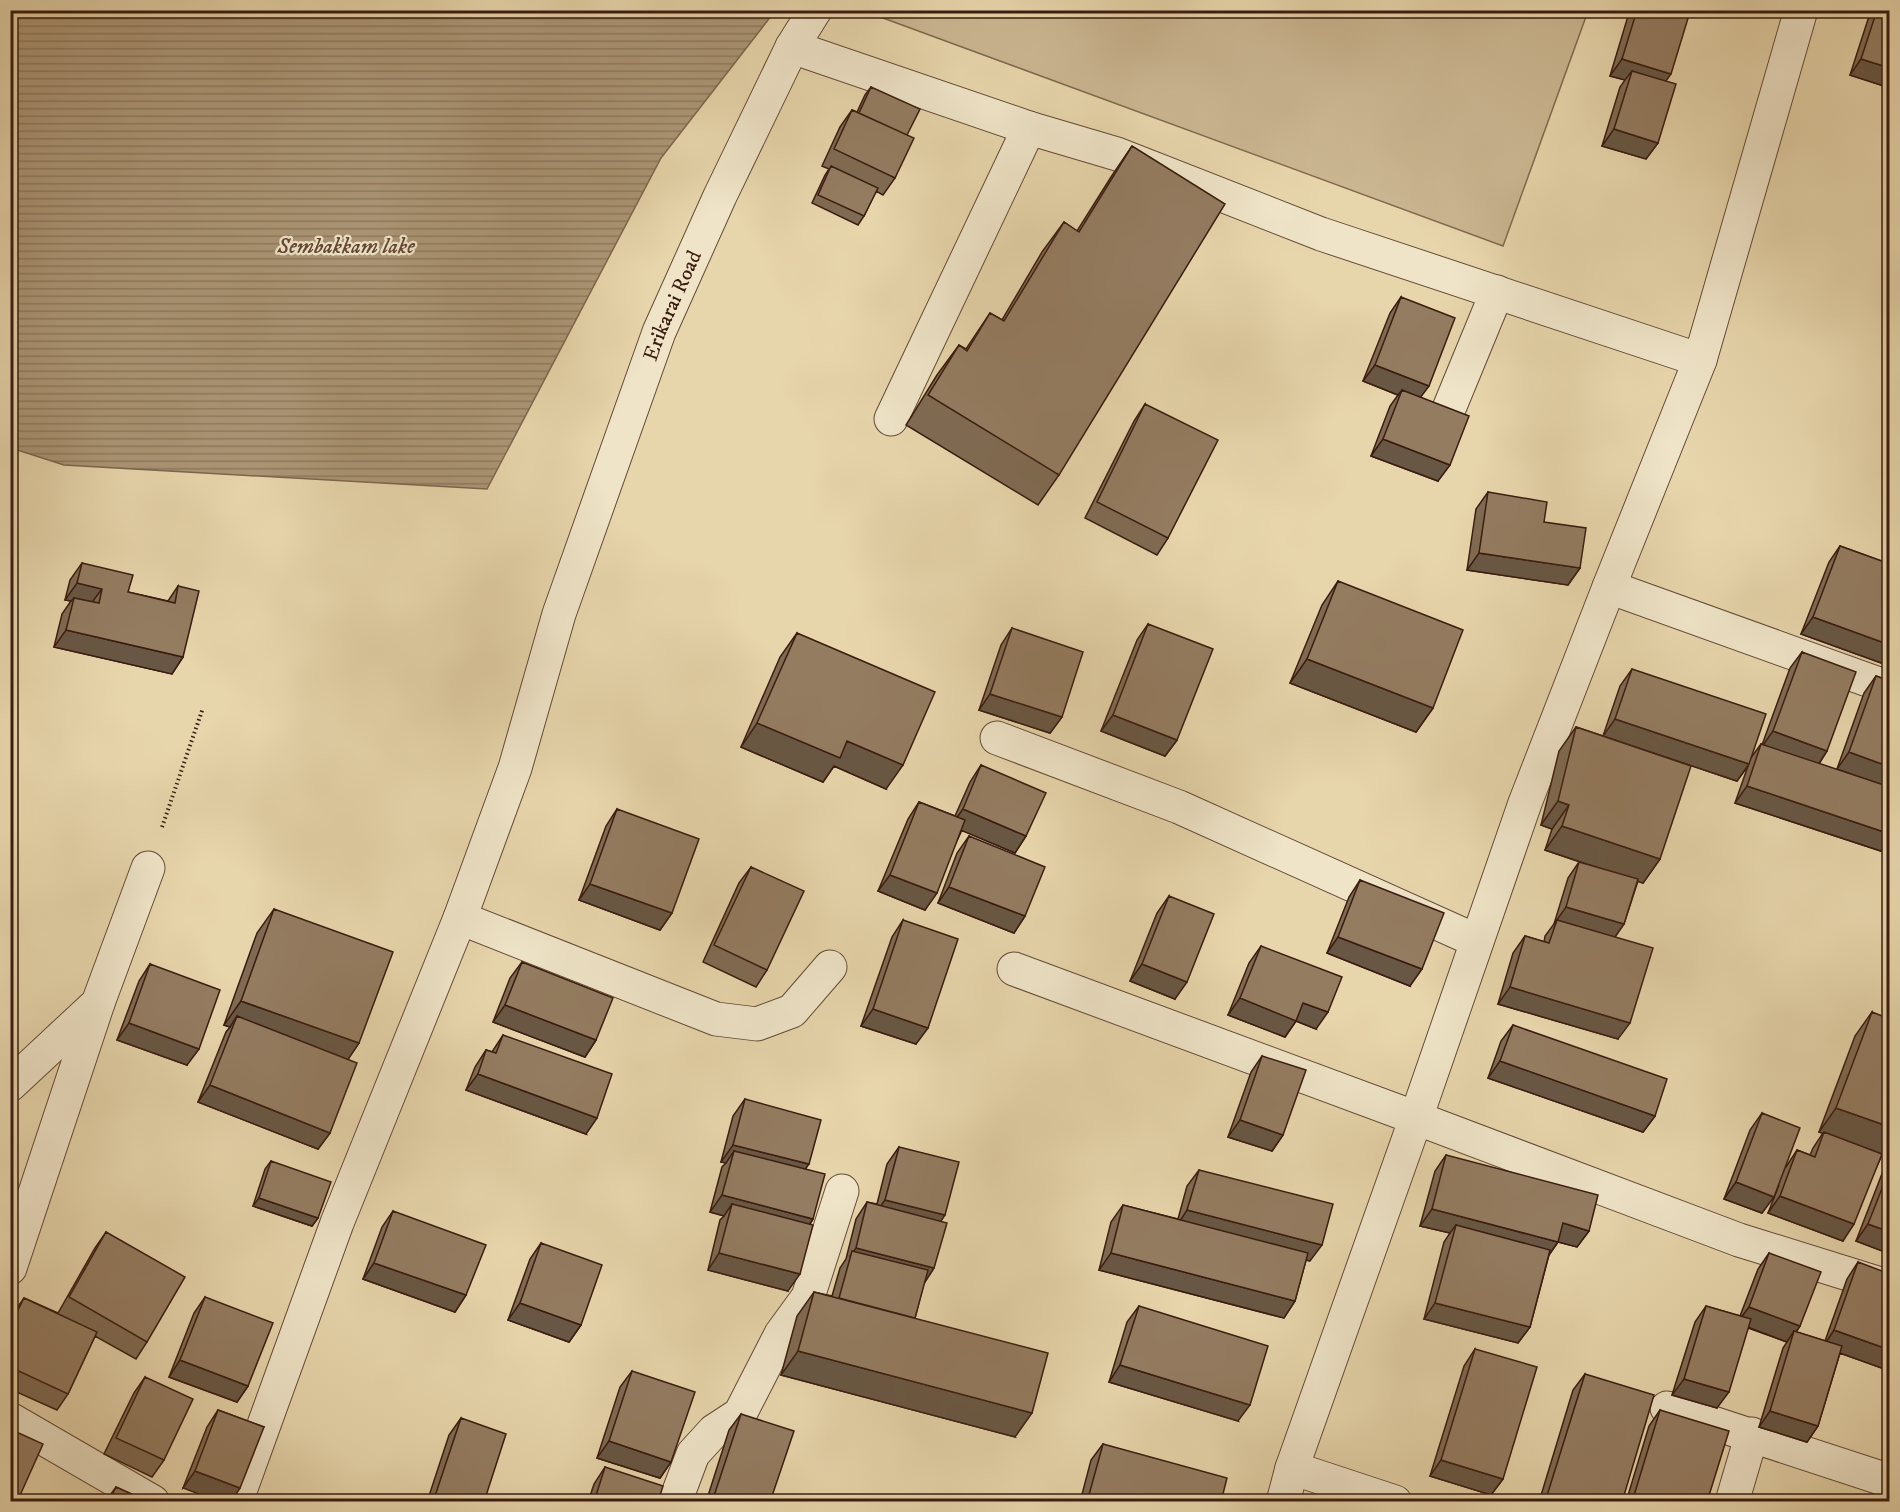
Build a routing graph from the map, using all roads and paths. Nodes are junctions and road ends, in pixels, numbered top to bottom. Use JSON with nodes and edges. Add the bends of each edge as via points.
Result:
{"nodes":[{"id":1,"x":815,"y":10,"type":"edge"},
{"id":2,"x":1801,"y":10,"type":"edge"},
{"id":3,"x":792,"y":46,"type":"junction"},
{"id":4,"x":1029,"y":128,"type":"junction"},
{"id":5,"x":1497,"y":292,"type":"junction"},
{"id":6,"x":1700,"y":360,"type":"junction"},
{"id":7,"x":1448,"y":411,"type":"edge"},
{"id":8,"x":891,"y":419,"type":"dead end"},
{"id":9,"x":1609,"y":586,"type":"junction"},
{"id":10,"x":1890,"y":688,"type":"edge"},
{"id":11,"x":203,"y":708,"type":"dead end"},
{"id":12,"x":997,"y":738,"type":"dead end"},
{"id":13,"x":148,"y":868,"type":"joint"},
{"id":14,"x":460,"y":918,"type":"junction"},
{"id":15,"x":1477,"y":941,"type":"junction"},
{"id":16,"x":830,"y":967,"type":"dead end"},
{"id":17,"x":1014,"y":969,"type":"dead end"},
{"id":18,"x":98,"y":1003,"type":"junction"},
{"id":19,"x":10,"y":1085,"type":"edge"},
{"id":20,"x":1416,"y":1118,"type":"junction"},
{"id":21,"x":842,"y":1191,"type":"dead end"},
{"id":22,"x":10,"y":1268,"type":"edge"},
{"id":23,"x":1890,"y":1287,"type":"edge"},
{"id":24,"x":1667,"y":1408,"type":"dead end"},
{"id":25,"x":10,"y":1419,"type":"edge"},
{"id":26,"x":1752,"y":1434,"type":"junction"},
{"id":27,"x":1292,"y":1468,"type":"junction"},
{"id":28,"x":1890,"y":1481,"type":"edge"},
{"id":29,"x":153,"y":1502,"type":"edge"},
{"id":30,"x":236,"y":1502,"type":"edge"},
{"id":31,"x":675,"y":1502,"type":"edge"},
{"id":32,"x":1283,"y":1502,"type":"edge"},
{"id":33,"x":1395,"y":1502,"type":"edge"},
{"id":34,"x":1732,"y":1502,"type":"edge"}],
"edges":[{"from":1,"to":3,"type":"street","name":"Erikarai Road"},
{"from":2,"to":6,"type":"street"},
{"from":3,"to":4,"type":"street"},
{"from":3,"to":14,"type":"street","name":"Erikarai Road","via":[[659,332],[559,614],[515,768]]},
{"from":4,"to":5,"type":"street","via":[[1118,154],[1321,234]]},
{"from":4,"to":8,"type":"street"},
{"from":5,"to":6,"type":"street"},
{"from":5,"to":7,"type":"street"},
{"from":6,"to":9,"type":"street"},
{"from":9,"to":10,"type":"street"},
{"from":9,"to":15,"type":"street","via":[[1525,803]]},
{"from":11,"to":13,"type":"path"},
{"from":12,"to":15,"type":"street","via":[[1179,807]]},
{"from":13,"to":18,"type":"street"},
{"from":14,"to":16,"type":"street","via":[[716,1019],[757,1024],[792,1011]]},
{"from":14,"to":30,"type":"street","name":"Erikarai Road","via":[[338,1223]]},
{"from":15,"to":20,"type":"street"},
{"from":17,"to":20,"type":"street"},
{"from":18,"to":19,"type":"street"},
{"from":18,"to":22,"type":"street"},
{"from":20,"to":23,"type":"street","via":[[1738,1240]]},
{"from":20,"to":27,"type":"street"},
{"from":21,"to":31,"type":"street","via":[[808,1298],[780,1334],[740,1414],[714,1431],[693,1454]]},
{"from":24,"to":26,"type":"street"},
{"from":25,"to":29,"type":"street"},
{"from":26,"to":28,"type":"street"},
{"from":26,"to":34,"type":"street"},
{"from":27,"to":32,"type":"street"},
{"from":27,"to":33,"type":"street"}]}
